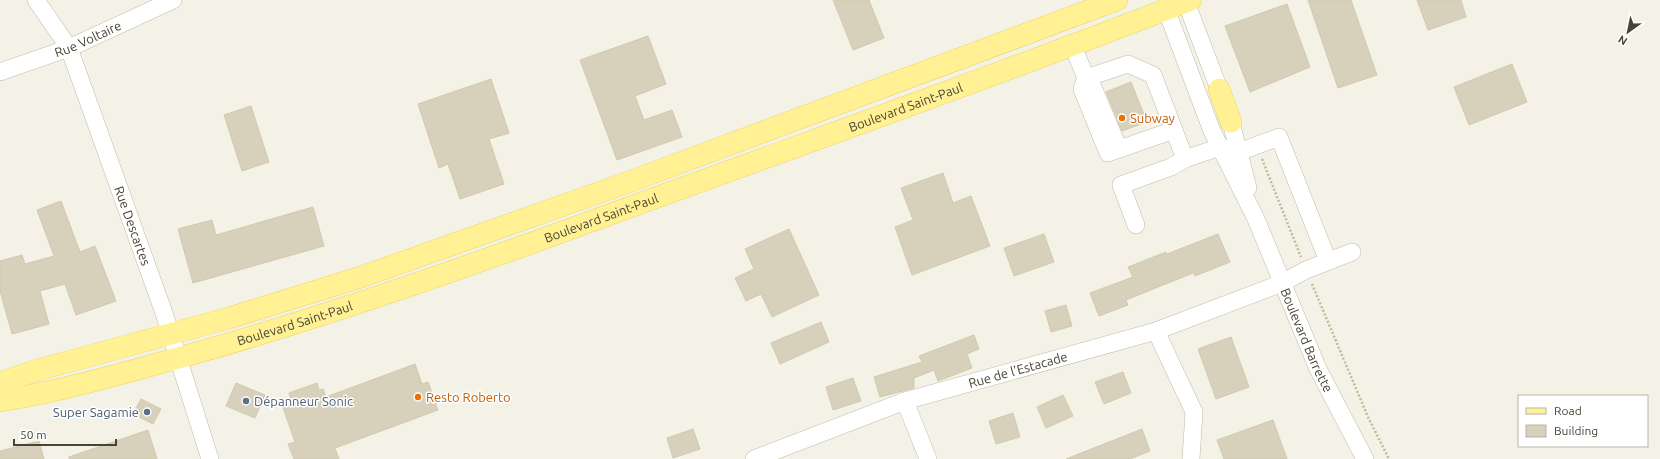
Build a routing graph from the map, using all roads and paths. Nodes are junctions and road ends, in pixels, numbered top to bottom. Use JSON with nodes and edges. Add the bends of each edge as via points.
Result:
{"nodes":[{"id":1,"x":36,"y":0,"type":"edge"},
{"id":2,"x":173,"y":0,"type":"edge"},
{"id":3,"x":1117,"y":0,"type":"edge"},
{"id":4,"x":1187,"y":1,"type":"edge"},
{"id":5,"x":1165,"y":5,"type":"edge"},
{"id":6,"x":1072,"y":44,"type":"junction"},
{"id":7,"x":69,"y":48,"type":"junction"},
{"id":8,"x":0,"y":72,"type":"edge"},
{"id":9,"x":1086,"y":78,"type":"junction"},
{"id":10,"x":1219,"y":89,"type":"joint"},
{"id":11,"x":1231,"y":122,"type":"joint"},
{"id":12,"x":1174,"y":130,"type":"junction"},
{"id":13,"x":1220,"y":146,"type":"junction"},
{"id":14,"x":1239,"y":152,"type":"junction"},
{"id":15,"x":1184,"y":159,"type":"junction"},
{"id":16,"x":1263,"y":161,"type":"dead end"},
{"id":17,"x":1256,"y":219,"type":"junction"},
{"id":18,"x":1136,"y":226,"type":"dead end"},
{"id":19,"x":1352,"y":252,"type":"dead end"},
{"id":20,"x":1302,"y":259,"type":"dead end"},
{"id":21,"x":1328,"y":261,"type":"junction"},
{"id":22,"x":1310,"y":280,"type":"dead end"},
{"id":23,"x":1282,"y":283,"type":"junction"},
{"id":24,"x":1156,"y":331,"type":"junction"},
{"id":25,"x":171,"y":334,"type":"junction"},
{"id":26,"x":178,"y":358,"type":"junction"},
{"id":27,"x":0,"y":382,"type":"edge"},
{"id":28,"x":0,"y":401,"type":"edge"},
{"id":29,"x":905,"y":401,"type":"junction"},
{"id":30,"x":210,"y":459,"type":"edge"},
{"id":31,"x":754,"y":459,"type":"edge"},
{"id":32,"x":928,"y":459,"type":"edge"},
{"id":33,"x":1191,"y":459,"type":"edge"},
{"id":34,"x":1364,"y":459,"type":"edge"},
{"id":35,"x":1389,"y":459,"type":"edge"}],
"edges":[{"from":1,"to":7,"type":"street","name":"Rue Descartes"},
{"from":2,"to":7,"type":"street","name":"Rue Voltaire"},
{"from":3,"to":25,"type":"main road","name":"Boulevard Saint-Paul","via":[[456,244],[308,294]]},
{"from":4,"to":5,"type":"main road","name":"Boulevard Saint-Paul"},
{"from":4,"to":10,"type":"street","name":"Boulevard Barrette"},
{"from":5,"to":6,"type":"main road","name":"Boulevard Saint-Paul"},
{"from":5,"to":13,"type":"street","name":"Boulevard Barrette","via":[[1212,131]]},
{"from":6,"to":9,"type":"street"},
{"from":6,"to":26,"type":"main road","name":"Boulevard Saint-Paul","via":[[477,263],[360,303]]},
{"from":7,"to":8,"type":"street","name":"Rue Voltaire"},
{"from":7,"to":25,"type":"street","name":"Rue Descartes"},
{"from":9,"to":12,"type":"street","via":[[1128,64],[1153,75]]},
{"from":9,"to":12,"type":"street","via":[[1082,89],[1108,153]]},
{"from":10,"to":11,"type":"main road","name":"Boulevard Barrette"},
{"from":11,"to":14,"type":"street","name":"Boulevard Barrette"},
{"from":12,"to":15,"type":"street"},
{"from":13,"to":14,"type":"street"},
{"from":13,"to":15,"type":"street"},
{"from":13,"to":17,"type":"street","name":"Boulevard Barrette"},
{"from":14,"to":17,"type":"street","name":"Boulevard Barrette"},
{"from":14,"to":21,"type":"street","via":[[1279,137]]},
{"from":15,"to":18,"type":"street","via":[[1171,167],[1121,185]]},
{"from":16,"to":20,"type":"path"},
{"from":17,"to":23,"type":"street","name":"Boulevard Barrette"},
{"from":19,"to":21,"type":"street","name":"Rue de l'Estacade"},
{"from":21,"to":23,"type":"street","name":"Rue de l'Estacade"},
{"from":22,"to":35,"type":"path","name":"Boulevard Barrette","via":[[1368,417]]},
{"from":23,"to":24,"type":"street","name":"Rue de l'Estacade"},
{"from":23,"to":34,"type":"street","name":"Boulevard Barrette","via":[[1318,369]]},
{"from":24,"to":29,"type":"street","name":"Rue de l'Estacade"},
{"from":24,"to":33,"type":"street","via":[[1194,412]]},
{"from":25,"to":26,"type":"street","name":"Rue Descartes"},
{"from":25,"to":27,"type":"main road","name":"Boulevard Saint-Paul"},
{"from":26,"to":28,"type":"main road","name":"Boulevard Saint-Paul","via":[[40,394]]},
{"from":26,"to":30,"type":"street","name":"Rue Descartes"},
{"from":29,"to":31,"type":"street","name":"Rue de l'Estacade"},
{"from":29,"to":32,"type":"street"}]}
